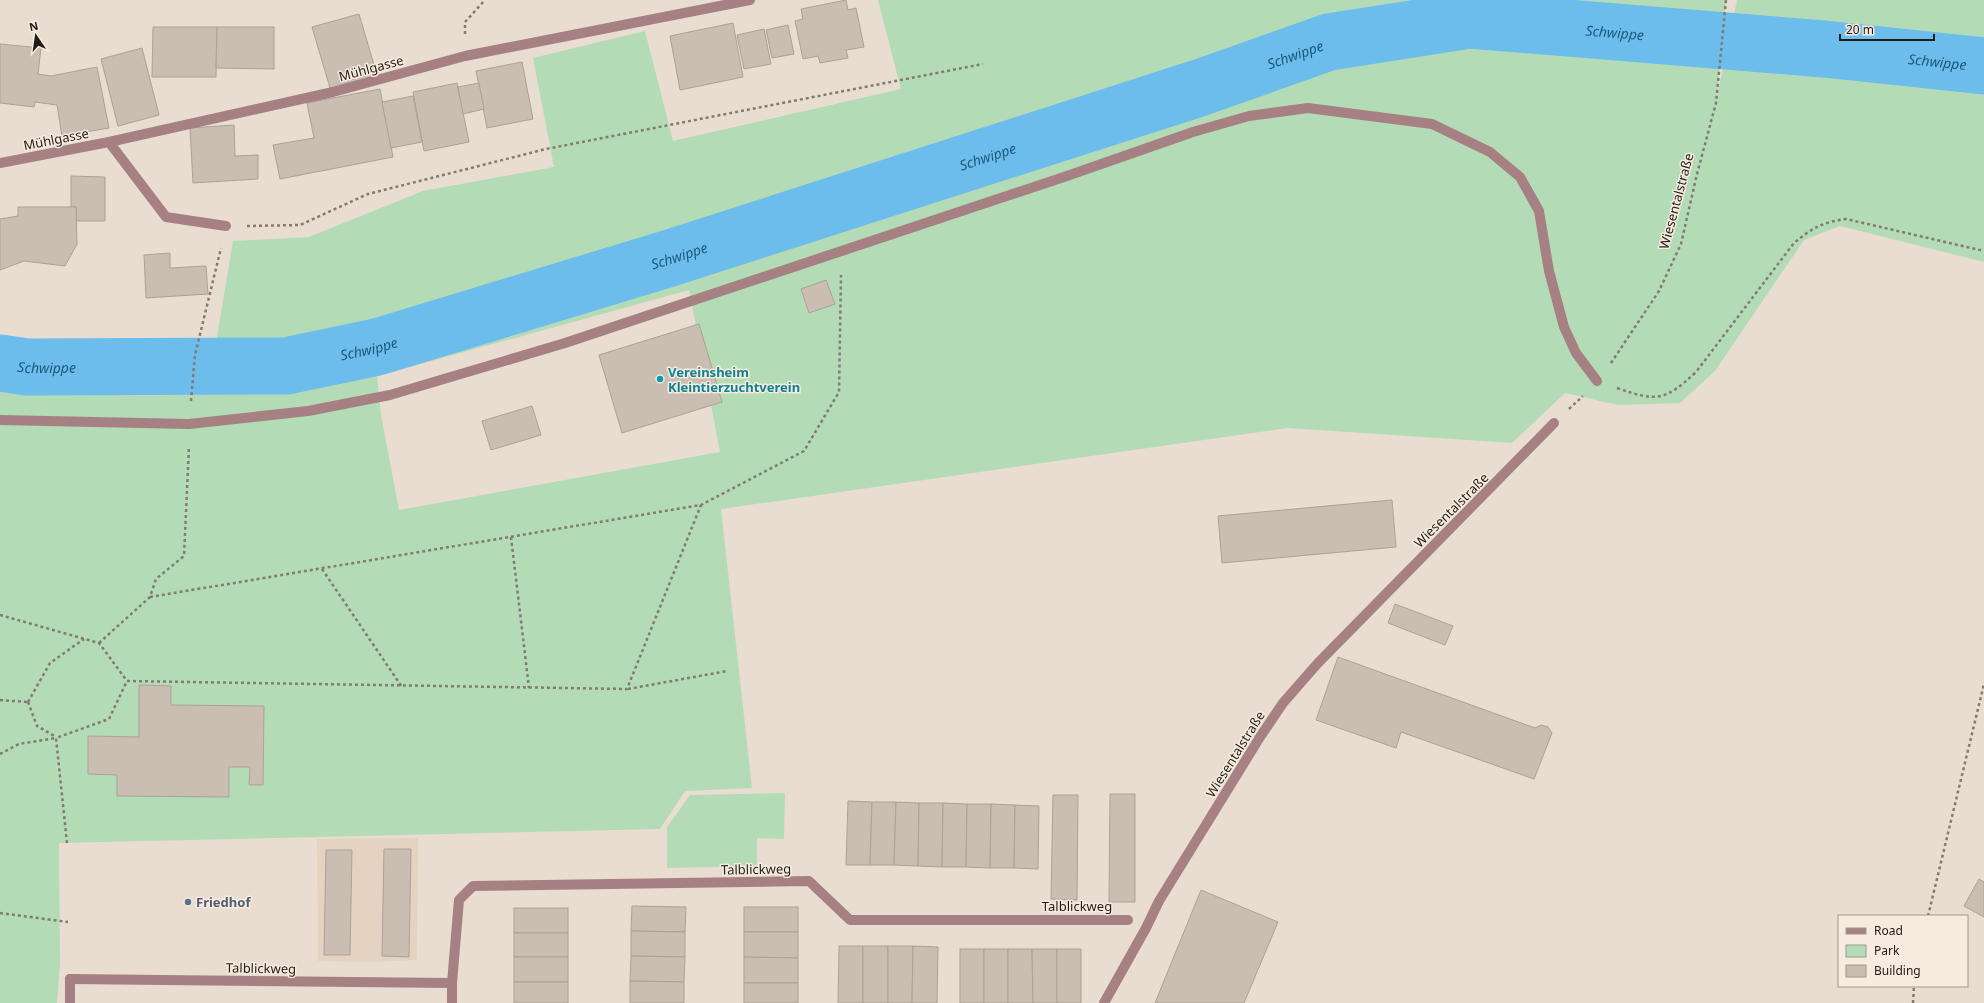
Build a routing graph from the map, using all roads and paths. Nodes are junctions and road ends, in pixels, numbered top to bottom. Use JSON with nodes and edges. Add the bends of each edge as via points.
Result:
{"nodes":[{"id":1,"x":484,"y":0,"type":"edge"},
{"id":2,"x":750,"y":0,"type":"edge"},
{"id":3,"x":1726,"y":0,"type":"edge"},
{"id":4,"x":464,"y":56,"type":"junction"},
{"id":5,"x":983,"y":64,"type":"dead end"},
{"id":6,"x":109,"y":142,"type":"junction"},
{"id":7,"x":0,"y":163,"type":"edge"},
{"id":8,"x":226,"y":226,"type":"junction"},
{"id":9,"x":1984,"y":251,"type":"edge"},
{"id":10,"x":840,"y":252,"type":"junction"},
{"id":11,"x":1597,"y":381,"type":"junction"},
{"id":12,"x":191,"y":395,"type":"dead end"},
{"id":13,"x":0,"y":420,"type":"edge"},
{"id":14,"x":1554,"y":423,"type":"joint"},
{"id":15,"x":190,"y":424,"type":"junction"},
{"id":16,"x":701,"y":505,"type":"junction"},
{"id":17,"x":511,"y":537,"type":"junction"},
{"id":18,"x":322,"y":569,"type":"junction"},
{"id":19,"x":150,"y":597,"type":"junction"},
{"id":20,"x":0,"y":615,"type":"edge"},
{"id":21,"x":84,"y":639,"type":"junction"},
{"id":22,"x":99,"y":643,"type":"junction"},
{"id":23,"x":727,"y":671,"type":"dead end"},
{"id":24,"x":127,"y":681,"type":"junction"},
{"id":25,"x":1984,"y":684,"type":"edge"},
{"id":26,"x":402,"y":687,"type":"junction"},
{"id":27,"x":529,"y":688,"type":"junction"},
{"id":28,"x":627,"y":689,"type":"junction"},
{"id":29,"x":0,"y":700,"type":"edge"},
{"id":30,"x":28,"y":702,"type":"junction"},
{"id":31,"x":56,"y":738,"type":"junction"},
{"id":32,"x":0,"y":754,"type":"edge"},
{"id":33,"x":66,"y":843,"type":"dead end"},
{"id":34,"x":0,"y":913,"type":"edge"},
{"id":35,"x":1928,"y":915,"type":"edge"},
{"id":36,"x":1128,"y":920,"type":"dead end"},
{"id":37,"x":68,"y":922,"type":"dead end"},
{"id":38,"x":452,"y":983,"type":"junction"},
{"id":39,"x":1914,"y":987,"type":"edge"},
{"id":40,"x":70,"y":1003,"type":"edge"},
{"id":41,"x":452,"y":1003,"type":"edge"},
{"id":42,"x":1104,"y":1003,"type":"edge"},
{"id":43,"x":1913,"y":1003,"type":"edge"}],
"edges":[{"from":1,"to":4,"type":"path","via":[[465,22]]},
{"from":2,"to":4,"type":"street","name":"Mühlgasse"},
{"from":3,"to":11,"type":"path","name":"Wiesentalstraße","via":[[1716,102],[1681,244],[1659,291]]},
{"from":4,"to":6,"type":"street","name":"Mühlgasse","via":[[333,92]]},
{"from":5,"to":8,"type":"path","via":[[546,149],[368,194],[300,225]]},
{"from":6,"to":7,"type":"street","name":"Mühlgasse"},
{"from":6,"to":8,"type":"street","via":[[166,217]]},
{"from":8,"to":12,"type":"path","via":[[195,355]]},
{"from":9,"to":11,"type":"path","via":[[1846,219],[1830,221],[1811,229],[1794,243],[1696,372],[1677,390],[1660,396],[1640,396]]},
{"from":10,"to":11,"type":"street","via":[[1193,132],[1249,116],[1308,108],[1432,124],[1490,152],[1520,177],[1539,211],[1564,327],[1576,353]]},
{"from":10,"to":15,"type":"street","via":[[565,343],[390,395],[308,411]]},
{"from":10,"to":16,"type":"path","via":[[839,392],[804,451]]},
{"from":11,"to":14,"type":"path","name":"Wiesentalstraße"},
{"from":13,"to":15,"type":"street"},
{"from":14,"to":42,"type":"street","name":"Wiesentalstraße","via":[[1318,663],[1283,703],[1159,901]]},
{"from":15,"to":19,"type":"path","via":[[184,556],[156,579]]},
{"from":16,"to":17,"type":"path"},
{"from":16,"to":28,"type":"path"},
{"from":17,"to":18,"type":"path"},
{"from":17,"to":27,"type":"path"},
{"from":18,"to":19,"type":"path"},
{"from":18,"to":26,"type":"path"},
{"from":19,"to":22,"type":"path"},
{"from":20,"to":21,"type":"path"},
{"from":21,"to":22,"type":"path"},
{"from":21,"to":30,"type":"path","via":[[50,663]]},
{"from":22,"to":24,"type":"path"},
{"from":23,"to":28,"type":"path"},
{"from":24,"to":26,"type":"path"},
{"from":24,"to":31,"type":"path","via":[[109,719]]},
{"from":25,"to":35,"type":"path"},
{"from":26,"to":27,"type":"path"},
{"from":27,"to":28,"type":"path"},
{"from":29,"to":30,"type":"path"},
{"from":30,"to":31,"type":"path","via":[[37,726]]},
{"from":31,"to":32,"type":"path","via":[[19,744]]},
{"from":31,"to":33,"type":"path"},
{"from":34,"to":37,"type":"path"},
{"from":36,"to":38,"type":"street","name":"Talblickweg","via":[[850,920],[809,881],[473,886],[459,900]]},
{"from":38,"to":40,"type":"street","name":"Talblickweg","via":[[70,979]]},
{"from":38,"to":41,"type":"street","name":"Talblickweg"},
{"from":39,"to":43,"type":"path"}]}
